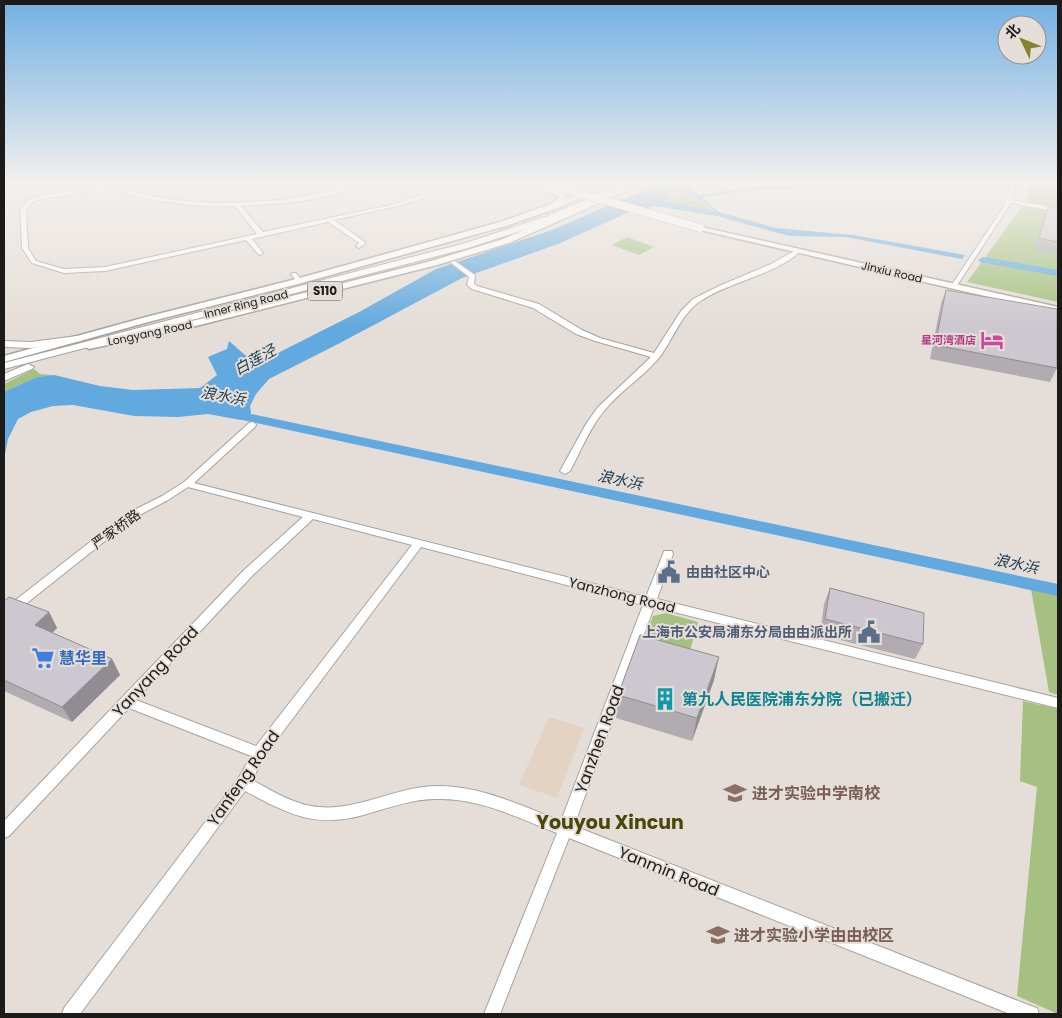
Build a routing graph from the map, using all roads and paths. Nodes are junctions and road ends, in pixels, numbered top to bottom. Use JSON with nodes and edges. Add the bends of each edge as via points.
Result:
{"nodes":[{"id":1,"x":25,"y":233,"type":"edge"},
{"id":2,"x":271,"y":233,"type":"edge"},
{"id":3,"x":347,"y":233,"type":"edge"},
{"id":4,"x":478,"y":233,"type":"edge"},
{"id":5,"x":501,"y":233,"type":"edge"},
{"id":6,"x":503,"y":233,"type":"edge"},
{"id":7,"x":526,"y":233,"type":"edge"},
{"id":8,"x":724,"y":233,"type":"edge"},
{"id":9,"x":726,"y":233,"type":"edge"},
{"id":10,"x":989,"y":233,"type":"edge"},
{"id":11,"x":261,"y":234,"type":"joint"},
{"id":12,"x":492,"y":236,"type":"junction"},
{"id":13,"x":247,"y":237,"type":"junction"},
{"id":14,"x":359,"y":246,"type":"dead end"},
{"id":15,"x":798,"y":251,"type":"junction"},
{"id":16,"x":260,"y":253,"type":"dead end"},
{"id":17,"x":453,"y":262,"type":"dead end"},
{"id":18,"x":955,"y":284,"type":"junction"},
{"id":19,"x":301,"y":285,"type":"junction"},
{"id":20,"x":1057,"y":307,"type":"edge"},
{"id":21,"x":95,"y":335,"type":"junction"},
{"id":22,"x":4,"y":344,"type":"edge"},
{"id":23,"x":77,"y":349,"type":"junction"},
{"id":24,"x":656,"y":356,"type":"junction"},
{"id":25,"x":4,"y":360,"type":"edge"},
{"id":26,"x":4,"y":367,"type":"edge"},
{"id":27,"x":4,"y":378,"type":"edge"},
{"id":28,"x":252,"y":426,"type":"dead end"},
{"id":29,"x":565,"y":471,"type":"dead end"},
{"id":30,"x":187,"y":484,"type":"junction"},
{"id":31,"x":310,"y":516,"type":"junction"},
{"id":32,"x":419,"y":544,"type":"junction"},
{"id":33,"x":668,"y":554,"type":"dead end"},
{"id":34,"x":650,"y":602,"type":"junction"},
{"id":35,"x":4,"y":615,"type":"edge"},
{"id":36,"x":126,"y":701,"type":"junction"},
{"id":37,"x":1058,"y":702,"type":"edge"},
{"id":38,"x":258,"y":753,"type":"junction"},
{"id":39,"x":243,"y":784,"type":"junction"},
{"id":40,"x":565,"y":830,"type":"junction"},
{"id":41,"x":4,"y":831,"type":"edge"},
{"id":42,"x":70,"y":1014,"type":"edge"},
{"id":43,"x":492,"y":1014,"type":"edge"},
{"id":44,"x":1031,"y":1014,"type":"edge"}],
"edges":[{"from":1,"to":13,"type":"street","via":[[26,248],[34,262],[64,271],[105,269]]},
{"from":2,"to":11,"type":"street"},
{"from":3,"to":14,"type":"street","via":[[362,243]]},
{"from":4,"to":19,"type":"main road","name":"Longyang Road","number":"S110"},
{"from":5,"to":12,"type":"highway"},
{"from":6,"to":12,"type":"highway"},
{"from":7,"to":19,"type":"main road","name":"Longyang Road","number":"S110","via":[[501,243],[382,277]]},
{"from":8,"to":15,"type":"main road","name":"Jinxiu Road"},
{"from":9,"to":18,"type":"main road","name":"Jinxiu Road"},
{"from":10,"to":18,"type":"street"},
{"from":11,"to":13,"type":"street"},
{"from":12,"to":19,"type":"highway"},
{"from":12,"to":19,"type":"highway","via":[[434,258]]},
{"from":13,"to":16,"type":"street"},
{"from":15,"to":18,"type":"main road","name":"Jinxiu Road"},
{"from":15,"to":24,"type":"street","via":[[760,271],[712,290],[694,303],[679,317]]},
{"from":17,"to":24,"type":"street","via":[[473,276],[470,285],[476,290],[537,307],[580,332]]},
{"from":18,"to":20,"type":"main road","name":"Jinxiu Road"},
{"from":19,"to":21,"type":"main road","name":"Longyang Road","number":"S110","via":[[149,318]]},
{"from":19,"to":23,"type":"main road","name":"Longyang Road","number":"S110","via":[[192,324]]},
{"from":19,"to":25,"type":"highway","name":"Inner Ring Road"},
{"from":19,"to":26,"type":"highway","name":"Inner Ring Road"},
{"from":21,"to":22,"type":"highway","via":[[44,344]]},
{"from":21,"to":25,"type":"main road","name":"Longyang Road","number":"S110"},
{"from":23,"to":26,"type":"main road","name":"Longyang Road","number":"S110"},
{"from":23,"to":27,"type":"highway"},
{"from":24,"to":29,"type":"street","via":[[600,409],[586,428]]},
{"from":28,"to":30,"type":"street","name":"严家桥路"},
{"from":30,"to":31,"type":"street","name":"Yanzhong Road"},
{"from":30,"to":35,"type":"street","name":"严家桥路","via":[[130,516]]},
{"from":31,"to":32,"type":"street","name":"Yanzhong Road"},
{"from":31,"to":36,"type":"street","name":"Yanyang Road","via":[[248,573]]},
{"from":32,"to":34,"type":"street","name":"Yanzhong Road"},
{"from":32,"to":38,"type":"street","name":"Yanfeng Road"},
{"from":33,"to":34,"type":"street","name":"Yanzhen Road"},
{"from":34,"to":37,"type":"street","name":"Yanzhong Road"},
{"from":34,"to":40,"type":"street","name":"Yanzhen Road"},
{"from":36,"to":38,"type":"street"},
{"from":36,"to":41,"type":"street","name":"Yanyang Road"},
{"from":38,"to":39,"type":"street","name":"Yanfeng Road"},
{"from":39,"to":40,"type":"street","name":"Yanmin Road","via":[[306,812],[321,814],[356,811],[427,792],[469,794]]},
{"from":39,"to":42,"type":"street","name":"Yanfeng Road"},
{"from":40,"to":43,"type":"street","name":"Yanzhen Road"},
{"from":40,"to":44,"type":"street","name":"Yanmin Road"}]}
